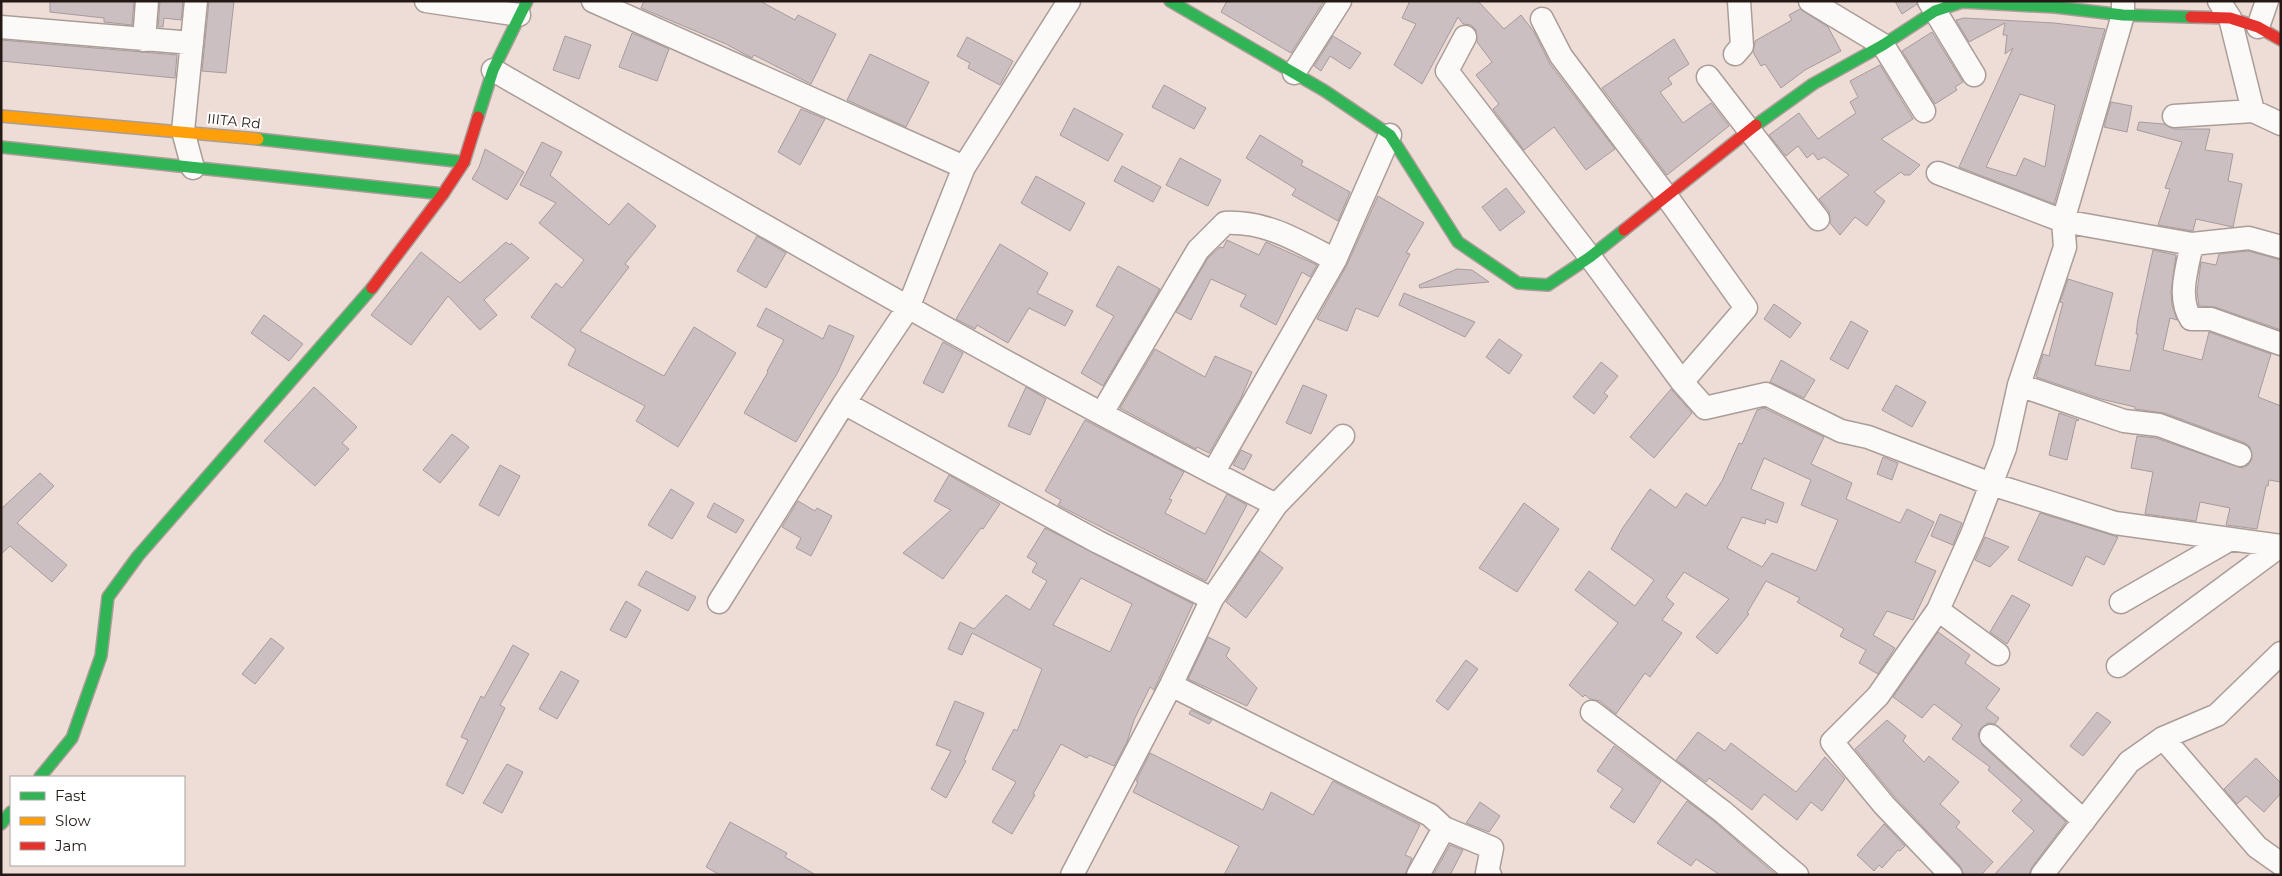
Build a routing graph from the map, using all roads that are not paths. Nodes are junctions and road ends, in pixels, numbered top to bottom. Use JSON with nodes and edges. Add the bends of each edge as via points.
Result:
{"nodes":[{"id":1,"x":147,"y":1,"type":"edge"},
{"id":2,"x":196,"y":1,"type":"edge"},
{"id":3,"x":426,"y":1,"type":"edge"},
{"id":4,"x":593,"y":1,"type":"edge"},
{"id":5,"x":1069,"y":1,"type":"edge"},
{"id":6,"x":1170,"y":1,"type":"edge"},
{"id":7,"x":1340,"y":1,"type":"edge"},
{"id":8,"x":1739,"y":1,"type":"edge"},
{"id":9,"x":1810,"y":1,"type":"edge"},
{"id":10,"x":2267,"y":1,"type":"edge"},
{"id":11,"x":1932,"y":6,"type":"edge"},
{"id":12,"x":523,"y":8,"type":"edge"},
{"id":13,"x":2123,"y":8,"type":"edge"},
{"id":14,"x":2224,"y":10,"type":"edge"},
{"id":15,"x":1542,"y":19,"type":"dead end"},
{"id":16,"x":1,"y":27,"type":"edge"},
{"id":17,"x":2258,"y":27,"type":"junction"},
{"id":18,"x":1465,"y":37,"type":"dead end"},
{"id":19,"x":144,"y":40,"type":"junction"},
{"id":20,"x":2281,"y":40,"type":"edge"},
{"id":21,"x":192,"y":43,"type":"junction"},
{"id":22,"x":1883,"y":45,"type":"junction"},
{"id":23,"x":1735,"y":54,"type":"dead end"},
{"id":24,"x":493,"y":70,"type":"junction"},
{"id":25,"x":1294,"y":73,"type":"junction"},
{"id":26,"x":1974,"y":75,"type":"dead end"},
{"id":27,"x":1708,"y":76,"type":"dead end"},
{"id":28,"x":1924,"y":111,"type":"dead end"},
{"id":29,"x":2253,"y":111,"type":"junction"},
{"id":30,"x":1,"y":116,"type":"edge"},
{"id":31,"x":2174,"y":116,"type":"dead end"},
{"id":32,"x":2281,"y":124,"type":"edge"},
{"id":33,"x":1749,"y":130,"type":"junction"},
{"id":34,"x":183,"y":131,"type":"junction"},
{"id":35,"x":1390,"y":135,"type":"junction"},
{"id":36,"x":1,"y":147,"type":"edge"},
{"id":37,"x":464,"y":162,"type":"junction"},
{"id":38,"x":964,"y":167,"type":"junction"},
{"id":39,"x":193,"y":168,"type":"junction"},
{"id":40,"x":1938,"y":173,"type":"dead end"},
{"id":41,"x":443,"y":194,"type":"junction"},
{"id":42,"x":1667,"y":197,"type":"junction"},
{"id":43,"x":1818,"y":219,"type":"dead end"},
{"id":44,"x":2064,"y":221,"type":"junction"},
{"id":45,"x":2192,"y":244,"type":"junction"},
{"id":46,"x":2281,"y":247,"type":"edge"},
{"id":47,"x":1590,"y":257,"type":"junction"},
{"id":48,"x":1335,"y":260,"type":"junction"},
{"id":49,"x":908,"y":308,"type":"junction"},
{"id":50,"x":2281,"y":344,"type":"edge"},
{"id":51,"x":1682,"y":382,"type":"junction"},
{"id":52,"x":2019,"y":385,"type":"junction"},
{"id":53,"x":844,"y":403,"type":"junction"},
{"id":54,"x":1102,"y":413,"type":"junction"},
{"id":55,"x":1344,"y":436,"type":"dead end"},
{"id":56,"x":2240,"y":455,"type":"dead end"},
{"id":57,"x":1213,"y":473,"type":"junction"},
{"id":58,"x":1991,"y":484,"type":"junction"},
{"id":59,"x":1276,"y":505,"type":"junction"},
{"id":60,"x":2229,"y":540,"type":"junction"},
{"id":61,"x":2280,"y":546,"type":"edge"},
{"id":62,"x":1212,"y":599,"type":"junction"},
{"id":63,"x":720,"y":602,"type":"dead end"},
{"id":64,"x":2121,"y":602,"type":"dead end"},
{"id":65,"x":1938,"y":610,"type":"junction"},
{"id":66,"x":2281,"y":653,"type":"edge"},
{"id":67,"x":1998,"y":654,"type":"dead end"},
{"id":68,"x":2118,"y":666,"type":"dead end"},
{"id":69,"x":1171,"y":685,"type":"junction"},
{"id":70,"x":1592,"y":712,"type":"dead end"},
{"id":71,"x":1991,"y":736,"type":"dead end"},
{"id":72,"x":2163,"y":738,"type":"junction"},
{"id":73,"x":41,"y":776,"type":"edge"},
{"id":74,"x":10,"y":813,"type":"edge"},
{"id":75,"x":2084,"y":821,"type":"junction"},
{"id":76,"x":1,"y":824,"type":"edge"},
{"id":77,"x":1444,"y":828,"type":"junction"},
{"id":78,"x":2281,"y":864,"type":"edge"},
{"id":79,"x":1072,"y":875,"type":"edge"},
{"id":80,"x":1418,"y":875,"type":"edge"},
{"id":81,"x":1490,"y":875,"type":"edge"},
{"id":82,"x":1797,"y":875,"type":"edge"},
{"id":83,"x":1951,"y":875,"type":"edge"},
{"id":84,"x":2042,"y":875,"type":"edge"}],
"edges":[{"from":1,"to":19,"type":"street"},
{"from":2,"to":21,"type":"street"},
{"from":3,"to":12,"type":"street"},
{"from":4,"to":38,"type":"street"},
{"from":5,"to":38,"type":"street"},
{"from":6,"to":25,"type":"street"},
{"from":7,"to":25,"type":"street"},
{"from":8,"to":23,"type":"street","via":[[1742,46]]},
{"from":9,"to":22,"type":"street"},
{"from":10,"to":17,"type":"street"},
{"from":11,"to":13,"type":"street","via":[[1962,2]]},
{"from":11,"to":22,"type":"street"},
{"from":11,"to":26,"type":"street"},
{"from":12,"to":24,"type":"street"},
{"from":13,"to":14,"type":"street"},
{"from":13,"to":44,"type":"street"},
{"from":14,"to":17,"type":"street"},
{"from":14,"to":29,"type":"street"},
{"from":15,"to":42,"type":"street","via":[[1561,56]]},
{"from":16,"to":19,"type":"street"},
{"from":17,"to":20,"type":"street"},
{"from":18,"to":47,"type":"street","via":[[1447,71]]},
{"from":19,"to":21,"type":"street"},
{"from":21,"to":34,"type":"street"},
{"from":22,"to":28,"type":"street"},
{"from":22,"to":33,"type":"street","via":[[1813,84]]},
{"from":24,"to":37,"type":"street"},
{"from":24,"to":49,"type":"street"},
{"from":25,"to":35,"type":"street"},
{"from":27,"to":33,"type":"street"},
{"from":29,"to":31,"type":"street"},
{"from":29,"to":32,"type":"street"},
{"from":30,"to":34,"type":"street","name":"IIITA Rd"},
{"from":33,"to":42,"type":"street"},
{"from":33,"to":43,"type":"street"},
{"from":34,"to":37,"type":"street","name":"IIITA Rd"},
{"from":34,"to":39,"type":"street"},
{"from":35,"to":47,"type":"street","via":[[1458,242],[1518,283],[1548,284]]},
{"from":35,"to":48,"type":"street"},
{"from":36,"to":39,"type":"street"},
{"from":37,"to":41,"type":"street"},
{"from":38,"to":49,"type":"street"},
{"from":39,"to":41,"type":"street"},
{"from":40,"to":44,"type":"street"},
{"from":41,"to":73,"type":"street","via":[[359,305],[138,556],[108,597],[101,656],[72,738]]},
{"from":42,"to":47,"type":"street"},
{"from":42,"to":51,"type":"street","via":[[1746,308]]},
{"from":44,"to":45,"type":"street"},
{"from":44,"to":52,"type":"street","via":[[2065,247]]},
{"from":45,"to":46,"type":"street","via":[[2249,238]]},
{"from":45,"to":50,"type":"street","via":[[2183,296],[2186,312],[2192,319],[2211,319]]},
{"from":47,"to":51,"type":"street"},
{"from":48,"to":54,"type":"street","via":[[1268,227],[1245,222],[1225,223],[1198,250]]},
{"from":48,"to":57,"type":"street"},
{"from":49,"to":53,"type":"street"},
{"from":49,"to":54,"type":"street"},
{"from":51,"to":58,"type":"street","via":[[1705,408],[1766,394],[1841,431],[1868,437]]},
{"from":52,"to":56,"type":"street","via":[[2124,421],[2159,425]]},
{"from":52,"to":58,"type":"street","via":[[2004,448]]},
{"from":53,"to":62,"type":"street","via":[[1098,542]]},
{"from":53,"to":63,"type":"street"},
{"from":54,"to":57,"type":"street"},
{"from":55,"to":59,"type":"street"},
{"from":57,"to":59,"type":"street"},
{"from":58,"to":60,"type":"street","via":[[2114,523]]},
{"from":58,"to":65,"type":"street"},
{"from":59,"to":62,"type":"street"},
{"from":60,"to":61,"type":"street"},
{"from":60,"to":64,"type":"street"},
{"from":61,"to":68,"type":"street"},
{"from":62,"to":69,"type":"street"},
{"from":65,"to":67,"type":"street"},
{"from":65,"to":83,"type":"street","via":[[1878,696],[1832,742],[1884,805]]},
{"from":66,"to":72,"type":"street","via":[[2217,715]]},
{"from":69,"to":77,"type":"street","via":[[1430,815]]},
{"from":69,"to":79,"type":"street"},
{"from":70,"to":82,"type":"street","via":[[1723,812]]},
{"from":71,"to":75,"type":"street"},
{"from":72,"to":75,"type":"street","via":[[2130,762]]},
{"from":72,"to":78,"type":"street","via":[[2257,847]]},
{"from":74,"to":76,"type":"street"},
{"from":75,"to":84,"type":"street"},
{"from":77,"to":80,"type":"street"},
{"from":77,"to":81,"type":"street","via":[[1492,848],[1487,873]]}]}
